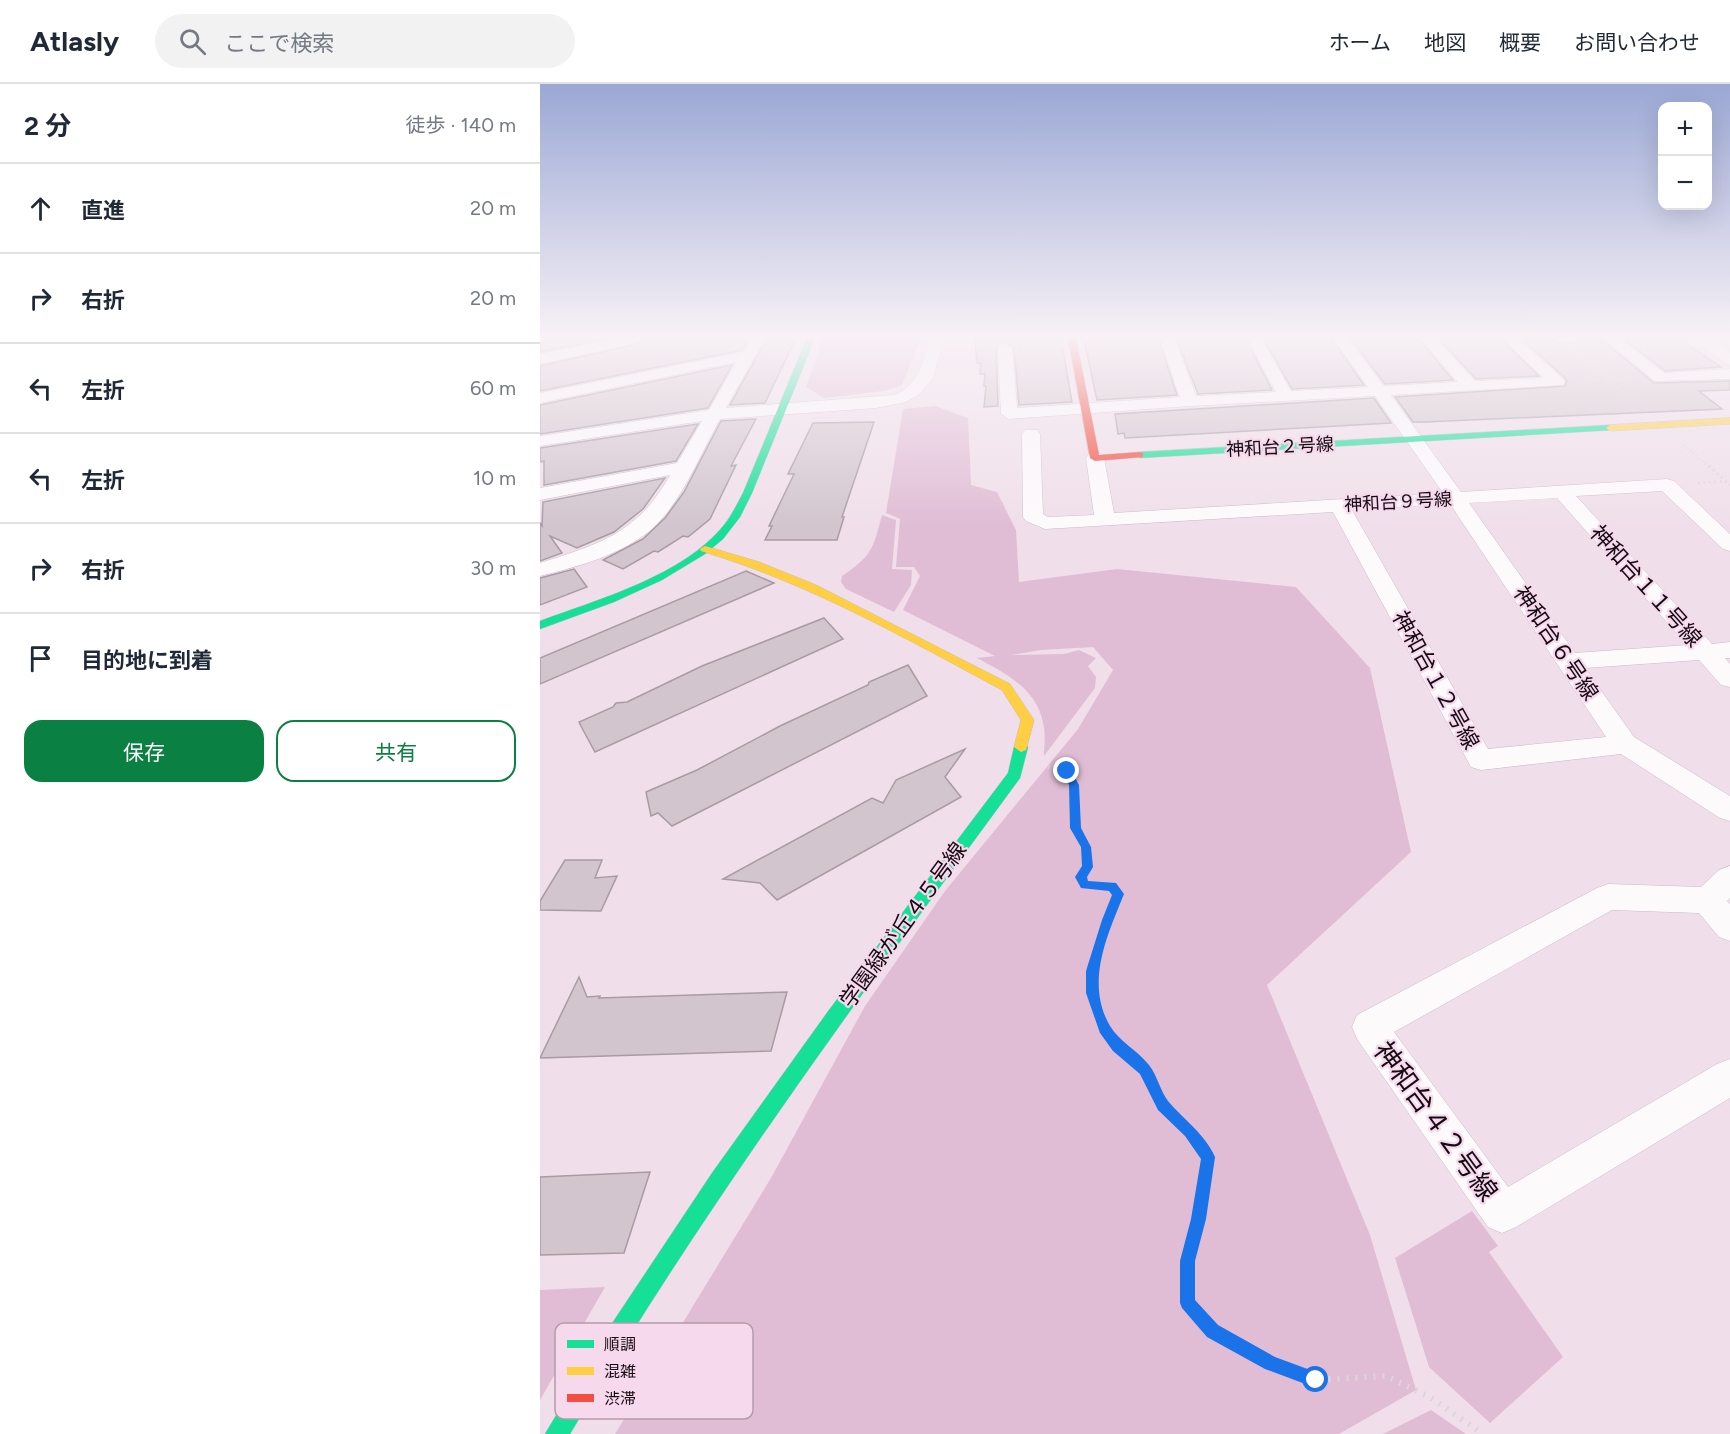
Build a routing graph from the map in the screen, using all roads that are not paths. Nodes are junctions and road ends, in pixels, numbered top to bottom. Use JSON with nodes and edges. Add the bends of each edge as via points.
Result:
{"nodes":[{"id":1,"x":723,"y":401,"type":"edge"},
{"id":2,"x":787,"y":401,"type":"edge"},
{"id":3,"x":885,"y":401,"type":"edge"},
{"id":4,"x":1008,"y":401,"type":"edge"},
{"id":5,"x":1084,"y":401,"type":"edge"},
{"id":6,"x":1190,"y":401,"type":"edge"},
{"id":7,"x":1388,"y":401,"type":"edge"},
{"id":8,"x":784,"y":409,"type":"junction"},
{"id":9,"x":1086,"y":409,"type":"junction"},
{"id":10,"x":715,"y":414,"type":"junction"},
{"id":11,"x":1730,"y":421,"type":"edge"},
{"id":12,"x":1031,"y":434,"type":"dead end"},
{"id":13,"x":1416,"y":440,"type":"junction"},
{"id":14,"x":540,"y":441,"type":"edge"},
{"id":15,"x":1095,"y":458,"type":"junction"},
{"id":16,"x":684,"y":467,"type":"junction"},
{"id":17,"x":1562,"y":492,"type":"junction"},
{"id":18,"x":540,"y":494,"type":"edge"},
{"id":19,"x":1456,"y":499,"type":"junction"},
{"id":20,"x":1339,"y":506,"type":"junction"},
{"id":21,"x":1105,"y":520,"type":"junction"},
{"id":22,"x":1730,"y":544,"type":"edge"},
{"id":23,"x":705,"y":549,"type":"junction"},
{"id":24,"x":540,"y":570,"type":"edge"},
{"id":25,"x":540,"y":626,"type":"edge"},
{"id":26,"x":1730,"y":650,"type":"edge"},
{"id":27,"x":1705,"y":651,"type":"junction"},
{"id":28,"x":1569,"y":661,"type":"junction"},
{"id":29,"x":1730,"y":679,"type":"edge"},
{"id":30,"x":1624,"y":744,"type":"junction"},
{"id":31,"x":1730,"y":810,"type":"edge"},
{"id":32,"x":1718,"y":890,"type":"edge"},
{"id":33,"x":1730,"y":927,"type":"edge"},
{"id":34,"x":1730,"y":1077,"type":"edge"},
{"id":35,"x":623,"y":1323,"type":"edge"},
{"id":36,"x":566,"y":1419,"type":"edge"},
{"id":37,"x":557,"y":1434,"type":"edge"}],
"edges":[{"from":1,"to":10,"type":"street"},
{"from":2,"to":8,"type":"street"},
{"from":3,"to":8,"type":"street"},
{"from":4,"to":9,"type":"street","via":[[1009,414]]},
{"from":5,"to":9,"type":"street"},
{"from":6,"to":9,"type":"street"},
{"from":7,"to":13,"type":"street","name":"神和台６号線"},
{"from":8,"to":10,"type":"street"},
{"from":8,"to":23,"type":"street","via":[[733,519]]},
{"from":9,"to":15,"type":"street"},
{"from":10,"to":14,"type":"street"},
{"from":10,"to":16,"type":"street"},
{"from":11,"to":13,"type":"street","name":"神和台２号線"},
{"from":12,"to":21,"type":"street","name":"神和台９号線","via":[[1033,517],[1045,523]]},
{"from":13,"to":15,"type":"street","name":"神和台２号線"},
{"from":13,"to":19,"type":"street","name":"神和台６号線"},
{"from":15,"to":21,"type":"street"},
{"from":16,"to":18,"type":"street"},
{"from":16,"to":24,"type":"street","via":[[668,497],[644,525],[607,546]]},
{"from":17,"to":19,"type":"street","name":"神和台９号線"},
{"from":17,"to":22,"type":"street","name":"神和台９号線","via":[[1667,485]]},
{"from":17,"to":27,"type":"street","name":"神和台１１号線"},
{"from":19,"to":20,"type":"street","name":"神和台９号線"},
{"from":19,"to":28,"type":"street","name":"神和台６号線"},
{"from":20,"to":21,"type":"street","name":"神和台９号線"},
{"from":20,"to":30,"type":"street","name":"神和台１２号線","via":[[1480,760]]},
{"from":23,"to":25,"type":"street","via":[[635,589]]},
{"from":23,"to":35,"type":"street","name":"学園緑が丘４５号線","via":[[812,587],[910,636],[1006,687],[1028,720],[1015,774],[890,942]]},
{"from":26,"to":27,"type":"street"},
{"from":27,"to":28,"type":"street"},
{"from":27,"to":29,"type":"street","name":"神和台１１号線"},
{"from":28,"to":30,"type":"street","name":"神和台６号線"},
{"from":30,"to":31,"type":"street","name":"神和台６号線"},
{"from":32,"to":33,"type":"street","name":"神和台４２号線"},
{"from":32,"to":34,"type":"street","name":"神和台４２号線","via":[[1608,897],[1369,1027],[1502,1213]]},
{"from":36,"to":37,"type":"street","name":"学園緑が丘４５号線"}]}
